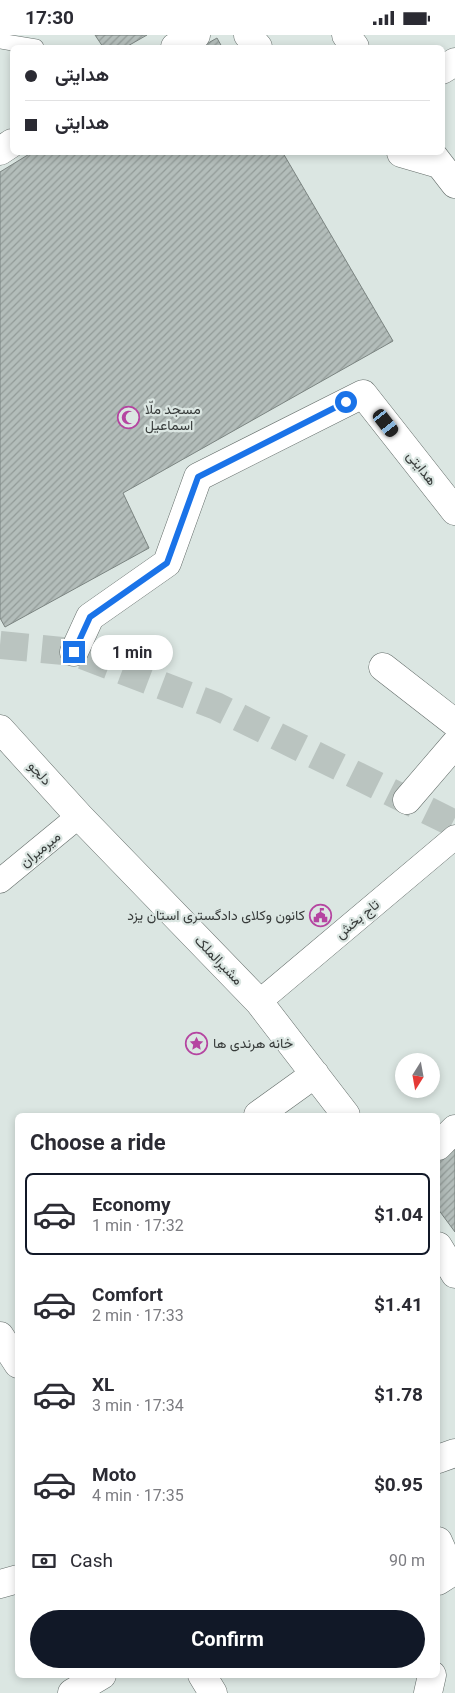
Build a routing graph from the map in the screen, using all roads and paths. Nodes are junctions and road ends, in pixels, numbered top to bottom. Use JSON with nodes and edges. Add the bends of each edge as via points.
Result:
{"nodes":[{"id":1,"x":196,"y":35,"type":"edge"},
{"id":2,"x":248,"y":35,"type":"edge"},
{"id":3,"x":0,"y":41,"type":"edge"},
{"id":4,"x":24,"y":45,"type":"edge"},
{"id":5,"x":178,"y":45,"type":"edge"},
{"id":6,"x":256,"y":45,"type":"edge"},
{"id":7,"x":407,"y":155,"type":"edge"},
{"id":8,"x":442,"y":167,"type":"edge"},
{"id":9,"x":455,"y":511,"type":"edge"},
{"id":10,"x":74,"y":652,"type":"dead end"},
{"id":11,"x":383,"y":667,"type":"dead end"},
{"id":12,"x":455,"y":723,"type":"edge"},
{"id":13,"x":0,"y":729,"type":"edge"},
{"id":14,"x":455,"y":744,"type":"edge"},
{"id":15,"x":407,"y":800,"type":"dead end"},
{"id":16,"x":79,"y":816,"type":"junction"},
{"id":17,"x":455,"y":837,"type":"edge"},
{"id":18,"x":0,"y":881,"type":"edge"},
{"id":19,"x":260,"y":1002,"type":"junction"},
{"id":20,"x":314,"y":1074,"type":"junction"},
{"id":21,"x":261,"y":1113,"type":"edge"},
{"id":22,"x":344,"y":1113,"type":"edge"},
{"id":23,"x":455,"y":1129,"type":"edge"},
{"id":24,"x":440,"y":1143,"type":"edge"},
{"id":25,"x":440,"y":1249,"type":"edge"},
{"id":26,"x":455,"y":1274,"type":"edge"},
{"id":27,"x":0,"y":1336,"type":"edge"},
{"id":28,"x":15,"y":1358,"type":"edge"},
{"id":29,"x":455,"y":1453,"type":"edge"},
{"id":30,"x":440,"y":1458,"type":"edge"},
{"id":31,"x":440,"y":1546,"type":"edge"},
{"id":32,"x":15,"y":1580,"type":"edge"},
{"id":33,"x":440,"y":1580,"type":"edge"},
{"id":34,"x":0,"y":1584,"type":"edge"},
{"id":35,"x":97,"y":1678,"type":"edge"},
{"id":36,"x":204,"y":1678,"type":"edge"},
{"id":37,"x":431,"y":1678,"type":"edge"},
{"id":38,"x":72,"y":1693,"type":"edge"},
{"id":39,"x":213,"y":1693,"type":"edge"},
{"id":40,"x":428,"y":1693,"type":"edge"}],
"edges":[{"from":1,"to":5,"type":"street"},
{"from":2,"to":6,"type":"street"},
{"from":3,"to":4,"type":"lane"},
{"from":7,"to":8,"type":"street"},
{"from":9,"to":10,"type":"street","name":"هدایتی","via":[[363,393],[198,477],[167,563],[90,617]]},
{"from":11,"to":12,"type":"street"},
{"from":13,"to":16,"type":"street","name":"دلجو"},
{"from":14,"to":15,"type":"street"},
{"from":16,"to":18,"type":"street","name":"میرمیران"},
{"from":16,"to":19,"type":"street","name":"مشیرالملک"},
{"from":17,"to":19,"type":"street","name":"تاج بخش"},
{"from":19,"to":20,"type":"street","name":"مشیرالملک"},
{"from":20,"to":21,"type":"street"},
{"from":20,"to":22,"type":"street","name":"مشیرالملک"},
{"from":23,"to":24,"type":"street"},
{"from":25,"to":26,"type":"street"},
{"from":27,"to":28,"type":"street"},
{"from":29,"to":30,"type":"street"},
{"from":31,"to":33,"type":"street","via":[[452,1573]]},
{"from":32,"to":34,"type":"street"},
{"from":35,"to":38,"type":"street"},
{"from":36,"to":39,"type":"street"},
{"from":37,"to":40,"type":"street"}]}
